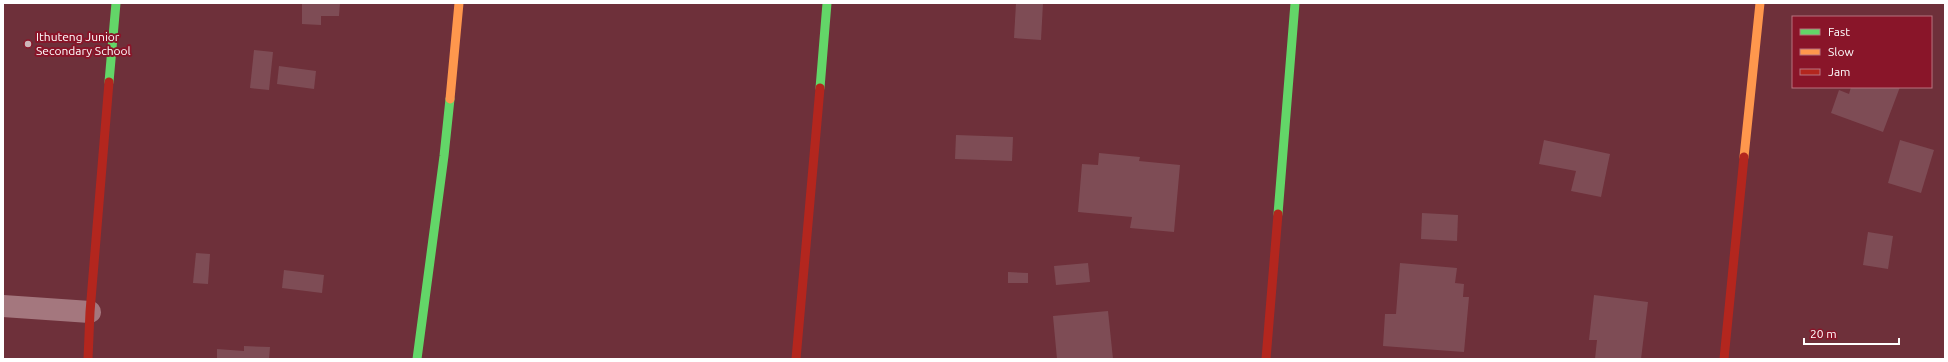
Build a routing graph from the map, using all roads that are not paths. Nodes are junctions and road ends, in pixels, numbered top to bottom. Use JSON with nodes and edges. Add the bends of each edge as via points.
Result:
{"nodes":[{"id":1,"x":116,"y":3,"type":"edge"},
{"id":2,"x":459,"y":3,"type":"edge"},
{"id":3,"x":827,"y":3,"type":"edge"},
{"id":4,"x":1295,"y":3,"type":"edge"},
{"id":5,"x":1760,"y":3,"type":"edge"},
{"id":6,"x":3,"y":306,"type":"edge"},
{"id":7,"x":90,"y":312,"type":"junction"},
{"id":8,"x":88,"y":359,"type":"edge"},
{"id":9,"x":417,"y":359,"type":"edge"},
{"id":10,"x":796,"y":359,"type":"edge"},
{"id":11,"x":1266,"y":359,"type":"edge"},
{"id":12,"x":1724,"y":359,"type":"edge"}],
"edges":[{"from":1,"to":7,"type":"street"},
{"from":2,"to":9,"type":"street","via":[[444,156]]},
{"from":3,"to":10,"type":"street"},
{"from":4,"to":11,"type":"street"},
{"from":5,"to":12,"type":"street"},
{"from":6,"to":7,"type":"street"},
{"from":7,"to":8,"type":"street"}]}
